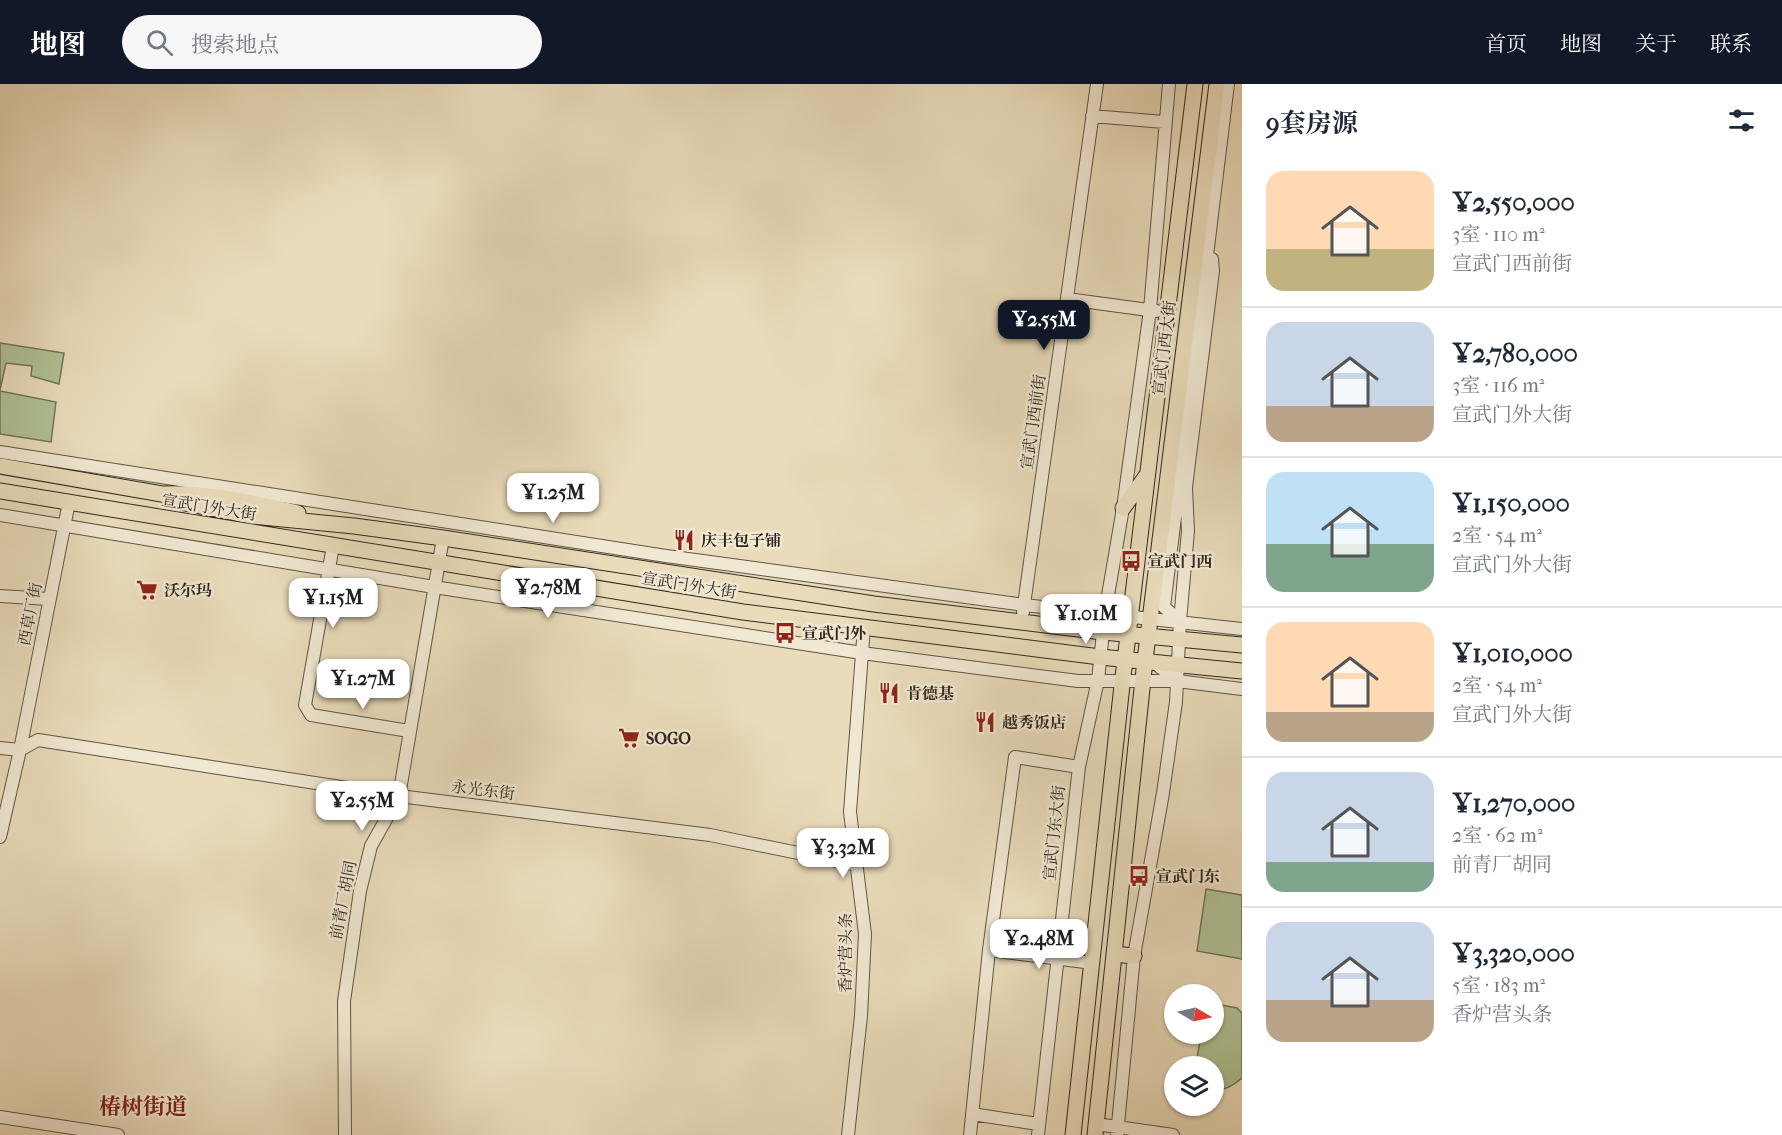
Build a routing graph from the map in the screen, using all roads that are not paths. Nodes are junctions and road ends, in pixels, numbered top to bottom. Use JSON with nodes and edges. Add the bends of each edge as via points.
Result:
{"nodes":[{"id":1,"x":1097,"y":84,"type":"edge"},
{"id":2,"x":1169,"y":84,"type":"edge"},
{"id":3,"x":1195,"y":84,"type":"edge"},
{"id":4,"x":1217,"y":84,"type":"edge"},
{"id":5,"x":1228,"y":84,"type":"edge"},
{"id":6,"x":1092,"y":116,"type":"junction"},
{"id":7,"x":1164,"y":122,"type":"junction"},
{"id":8,"x":1203,"y":233,"type":"junction"},
{"id":9,"x":1067,"y":299,"type":"junction"},
{"id":10,"x":1150,"y":310,"type":"junction"},
{"id":11,"x":1169,"y":314,"type":"junction"},
{"id":12,"x":0,"y":452,"type":"edge"},
{"id":13,"x":0,"y":466,"type":"edge"},
{"id":14,"x":1147,"y":475,"type":"junction"},
{"id":15,"x":0,"y":491,"type":"edge"},
{"id":16,"x":69,"y":502,"type":"junction"},
{"id":17,"x":1123,"y":507,"type":"junction"},
{"id":18,"x":0,"y":515,"type":"edge"},
{"id":19,"x":64,"y":526,"type":"junction"},
{"id":20,"x":442,"y":538,"type":"junction"},
{"id":21,"x":333,"y":546,"type":"junction"},
{"id":22,"x":438,"y":562,"type":"junction"},
{"id":23,"x":329,"y":568,"type":"junction"},
{"id":24,"x":434,"y":586,"type":"junction"},
{"id":25,"x":0,"y":596,"type":"edge"},
{"id":26,"x":50,"y":599,"type":"junction"},
{"id":27,"x":1024,"y":605,"type":"junction"},
{"id":28,"x":1164,"y":608,"type":"junction"},
{"id":29,"x":1105,"y":613,"type":"junction"},
{"id":30,"x":1131,"y":616,"type":"junction"},
{"id":31,"x":1150,"y":617,"type":"junction"},
{"id":32,"x":1180,"y":621,"type":"junction"},
{"id":33,"x":1022,"y":622,"type":"junction"},
{"id":34,"x":864,"y":627,"type":"junction"},
{"id":35,"x":1242,"y":629,"type":"edge"},
{"id":36,"x":1103,"y":632,"type":"junction"},
{"id":37,"x":1129,"y":634,"type":"junction"},
{"id":38,"x":1148,"y":635,"type":"junction"},
{"id":39,"x":1179,"y":638,"type":"junction"},
{"id":40,"x":1242,"y":645,"type":"edge"},
{"id":41,"x":862,"y":653,"type":"junction"},
{"id":42,"x":1100,"y":657,"type":"junction"},
{"id":43,"x":1126,"y":659,"type":"junction"},
{"id":44,"x":1149,"y":660,"type":"junction"},
{"id":45,"x":1178,"y":663,"type":"junction"},
{"id":46,"x":1242,"y":671,"type":"edge"},
{"id":47,"x":1098,"y":680,"type":"junction"},
{"id":48,"x":1177,"y":681,"type":"junction"},
{"id":49,"x":1242,"y":689,"type":"edge"},
{"id":50,"x":409,"y":731,"type":"junction"},
{"id":51,"x":0,"y":748,"type":"edge"},
{"id":52,"x":20,"y":750,"type":"junction"},
{"id":53,"x":1079,"y":767,"type":"junction"},
{"id":54,"x":399,"y":796,"type":"junction"},
{"id":55,"x":0,"y":837,"type":"edge"},
{"id":56,"x":856,"y":865,"type":"junction"},
{"id":57,"x":989,"y":950,"type":"junction"},
{"id":58,"x":1114,"y":954,"type":"junction"},
{"id":59,"x":1134,"y":956,"type":"junction"},
{"id":60,"x":1058,"y":957,"type":"junction"},
{"id":61,"x":1093,"y":963,"type":"junction"},
{"id":62,"x":972,"y":1114,"type":"junction"},
{"id":63,"x":0,"y":1117,"type":"edge"},
{"id":64,"x":1038,"y":1130,"type":"edge"},
{"id":65,"x":1095,"y":1130,"type":"edge"},
{"id":66,"x":1118,"y":1131,"type":"edge"},
{"id":67,"x":118,"y":1135,"type":"edge"},
{"id":68,"x":345,"y":1135,"type":"edge"},
{"id":69,"x":848,"y":1135,"type":"edge"},
{"id":70,"x":970,"y":1135,"type":"edge"},
{"id":71,"x":1074,"y":1135,"type":"edge"},
{"id":72,"x":1173,"y":1135,"type":"edge"}],
"edges":[{"from":1,"to":6,"type":"street","name":"宣武门西前街"},
{"from":2,"to":7,"type":"street","name":"宣武门西大街"},
{"from":3,"to":11,"type":"main road","name":"宣武门西大街"},
{"from":4,"to":8,"type":"main road","name":"宣武门西大街"},
{"from":5,"to":8,"type":"street","name":"宣武门西大街"},
{"from":6,"to":7,"type":"street"},
{"from":6,"to":9,"type":"street","name":"宣武门西前街"},
{"from":7,"to":10,"type":"street","name":"宣武门西大街"},
{"from":8,"to":28,"type":"street","name":"宣武门西大街"},
{"from":8,"to":31,"type":"main road","name":"宣武门西大街"},
{"from":8,"to":32,"type":"street","name":"宣武门西大街","via":[[1213,271],[1186,487],[1188,531]]},
{"from":9,"to":10,"type":"street"},
{"from":9,"to":27,"type":"street","name":"宣武门西前街"},
{"from":10,"to":11,"type":"street"},
{"from":10,"to":17,"type":"street","name":"宣武门西大街"},
{"from":11,"to":14,"type":"main road","name":"宣武门西大街"},
{"from":12,"to":27,"type":"street","via":[[666,556]]},
{"from":13,"to":20,"type":"main road","name":"宣武门外大街","via":[[162,494],[180,502],[251,516]]},
{"from":14,"to":17,"type":"main road"},
{"from":14,"to":30,"type":"main road","name":"宣武门西大街"},
{"from":15,"to":16,"type":"main road","name":"宣武门外大街"},
{"from":16,"to":19,"type":"street","name":"西草厂街"},
{"from":16,"to":21,"type":"main road","name":"宣武门外大街"},
{"from":17,"to":29,"type":"street","name":"宣武门西大街"},
{"from":18,"to":19,"type":"street"},
{"from":19,"to":23,"type":"street"},
{"from":19,"to":26,"type":"street","name":"西草厂街"},
{"from":20,"to":22,"type":"street","name":"前青厂胡同"},
{"from":20,"to":33,"type":"main road","name":"宣武门外大街","via":[[874,604]]},
{"from":21,"to":22,"type":"main road","name":"宣武门外大街"},
{"from":21,"to":23,"type":"street"},
{"from":22,"to":24,"type":"street","name":"前青厂胡同"},
{"from":22,"to":34,"type":"main road","name":"宣武门外大街","via":[[743,612]]},
{"from":23,"to":24,"type":"street"},
{"from":23,"to":50,"type":"street","via":[[305,705],[311,716]]},
{"from":24,"to":41,"type":"street"},
{"from":24,"to":50,"type":"street","name":"前青厂胡同"},
{"from":25,"to":26,"type":"street"},
{"from":26,"to":52,"type":"street","name":"西草厂街"},
{"from":27,"to":29,"type":"street"},
{"from":27,"to":33,"type":"street","name":"宣武门西前街"},
{"from":28,"to":31,"type":"street"},
{"from":28,"to":32,"type":"street"},
{"from":29,"to":30,"type":"street"},
{"from":29,"to":36,"type":"street","name":"宣武门西大街"},
{"from":30,"to":31,"type":"street"},
{"from":30,"to":37,"type":"main road","name":"宣武门西大街"},
{"from":31,"to":32,"type":"street"},
{"from":31,"to":38,"type":"main road","name":"宣武门西大街"},
{"from":32,"to":35,"type":"street"},
{"from":32,"to":39,"type":"street","name":"宣武门西大街"},
{"from":33,"to":36,"type":"main road","name":"宣武门外大街"},
{"from":34,"to":41,"type":"street","name":"香炉营头条"},
{"from":34,"to":42,"type":"main road","name":"宣武门外大街"},
{"from":36,"to":37,"type":"main road","name":"宣武门外大街"},
{"from":36,"to":42,"type":"street","name":"宣武门西大街"},
{"from":37,"to":38,"type":"main road","name":"宣武门外大街"},
{"from":37,"to":43,"type":"main road","name":"宣武门西大街"},
{"from":38,"to":39,"type":"main road","name":"宣武门外大街"},
{"from":38,"to":44,"type":"main road","name":"宣武门西大街"},
{"from":39,"to":40,"type":"main road","name":"宣武门外大街"},
{"from":39,"to":45,"type":"street","name":"宣武门西大街"},
{"from":41,"to":47,"type":"street","via":[[1078,681]]},
{"from":41,"to":56,"type":"street","name":"香炉营头条","via":[[850,812]]},
{"from":42,"to":43,"type":"main road","name":"宣武门外大街"},
{"from":42,"to":47,"type":"street","name":"宣武门东大街"},
{"from":43,"to":44,"type":"main road","name":"宣武门外大街"},
{"from":43,"to":61,"type":"main road","name":"宣武门西大街"},
{"from":44,"to":45,"type":"main road","name":"宣武门外大街"},
{"from":44,"to":48,"type":"street"},
{"from":44,"to":58,"type":"main road","name":"宣武门西大街"},
{"from":45,"to":46,"type":"main road","name":"宣武门外大街"},
{"from":45,"to":48,"type":"street","name":"宣武门西大街"},
{"from":47,"to":48,"type":"street"},
{"from":47,"to":53,"type":"street","name":"宣武门东大街"},
{"from":48,"to":49,"type":"street"},
{"from":48,"to":59,"type":"street","via":[[1163,793]]},
{"from":50,"to":54,"type":"street","name":"前青厂胡同"},
{"from":51,"to":52,"type":"street","name":"永光东街"},
{"from":52,"to":54,"type":"street","name":"永光东街","via":[[38,740]]},
{"from":52,"to":55,"type":"street","name":"西草厂街"},
{"from":53,"to":57,"type":"street","via":[[1015,757]]},
{"from":53,"to":60,"type":"street","name":"宣武门东大街"},
{"from":54,"to":56,"type":"street","name":"永光东街","via":[[710,835]]},
{"from":54,"to":68,"type":"street","name":"前青厂胡同","via":[[371,846],[360,891],[344,1001]]},
{"from":56,"to":69,"type":"street","name":"香炉营头条","via":[[865,934],[861,1017]]},
{"from":57,"to":60,"type":"street"},
{"from":57,"to":62,"type":"street"},
{"from":58,"to":59,"type":"main road"},
{"from":58,"to":65,"type":"main road"},
{"from":59,"to":66,"type":"street"},
{"from":60,"to":61,"type":"street"},
{"from":60,"to":64,"type":"street","name":"宣武门东大街"},
{"from":61,"to":71,"type":"main road"},
{"from":62,"to":64,"type":"street"},
{"from":62,"to":70,"type":"street"},
{"from":63,"to":67,"type":"street"},
{"from":65,"to":66,"type":"street"},
{"from":66,"to":72,"type":"street"}]}
